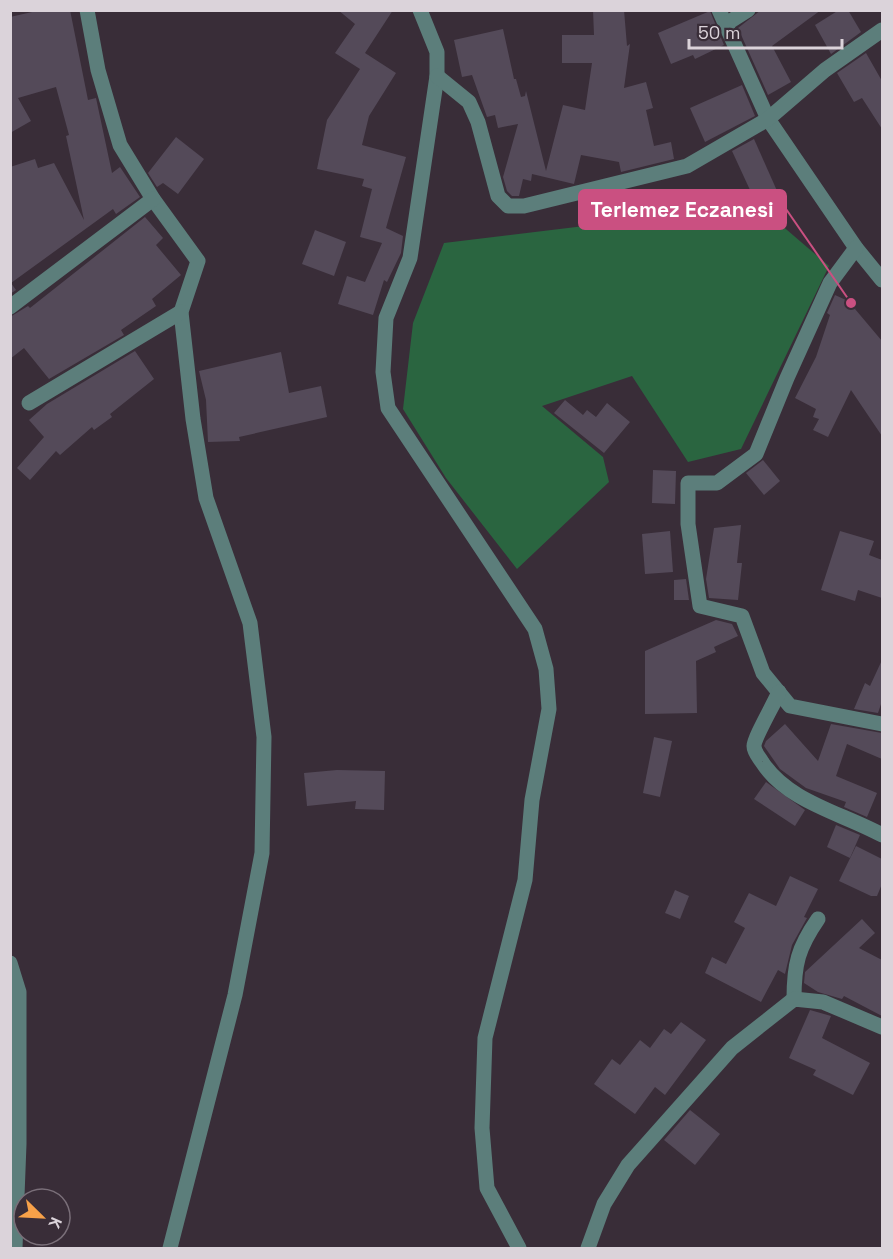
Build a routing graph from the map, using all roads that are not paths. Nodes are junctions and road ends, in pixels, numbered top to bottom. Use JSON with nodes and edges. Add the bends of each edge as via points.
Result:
{"nodes":[{"id":1,"x":87,"y":10,"type":"edge"},
{"id":2,"x":420,"y":10,"type":"edge"},
{"id":3,"x":748,"y":10,"type":"edge"},
{"id":4,"x":722,"y":17,"type":"edge"},
{"id":5,"x":882,"y":30,"type":"edge"},
{"id":6,"x":437,"y":75,"type":"junction"},
{"id":7,"x":768,"y":119,"type":"junction"},
{"id":8,"x":153,"y":199,"type":"junction"},
{"id":9,"x":856,"y":248,"type":"junction"},
{"id":10,"x":882,"y":280,"type":"edge"},
{"id":11,"x":10,"y":307,"type":"edge"},
{"id":12,"x":181,"y":312,"type":"junction"},
{"id":13,"x":29,"y":403,"type":"dead end"},
{"id":14,"x":779,"y":692,"type":"junction"},
{"id":15,"x":882,"y":724,"type":"edge"},
{"id":16,"x":882,"y":835,"type":"edge"},
{"id":17,"x":818,"y":919,"type":"dead end"},
{"id":18,"x":10,"y":963,"type":"edge"},
{"id":19,"x":795,"y":999,"type":"junction"},
{"id":20,"x":882,"y":1027,"type":"edge"},
{"id":21,"x":15,"y":1248,"type":"edge"},
{"id":22,"x":170,"y":1248,"type":"edge"},
{"id":23,"x":519,"y":1248,"type":"edge"},
{"id":24,"x":588,"y":1248,"type":"edge"}],
"edges":[{"from":1,"to":8,"type":"street","via":[[98,70],[120,145]]},
{"from":2,"to":6,"type":"street","via":[[437,52]]},
{"from":3,"to":4,"type":"street"},
{"from":4,"to":7,"type":"street"},
{"from":5,"to":7,"type":"street","via":[[825,70]]},
{"from":6,"to":7,"type":"street","via":[[469,102],[498,196],[508,206],[524,206],[676,169]]},
{"from":6,"to":23,"type":"street","via":[[410,258],[386,318],[383,372],[388,408],[535,629],[546,669],[549,709],[532,800],[525,880],[485,1038],[482,1128],[487,1188]]},
{"from":7,"to":9,"type":"street"},
{"from":8,"to":11,"type":"street"},
{"from":8,"to":12,"type":"street","via":[[198,261]]},
{"from":9,"to":10,"type":"street"},
{"from":9,"to":14,"type":"street","via":[[830,283],[756,454],[717,483],[688,483],[688,524],[700,606],[742,616],[763,673]]},
{"from":12,"to":13,"type":"street"},
{"from":12,"to":22,"type":"street","via":[[206,498],[249,623],[264,737],[262,853],[235,995]]},
{"from":14,"to":15,"type":"street","via":[[790,706]]},
{"from":14,"to":16,"type":"street","via":[[756,735],[754,749],[771,776],[790,791]]},
{"from":17,"to":19,"type":"street","via":[[801,944],[794,979]]},
{"from":18,"to":21,"type":"street","via":[[18,992],[20,1144]]},
{"from":19,"to":20,"type":"street","via":[[823,1002]]},
{"from":19,"to":24,"type":"street","via":[[732,1048],[628,1165],[604,1204]]}]}
